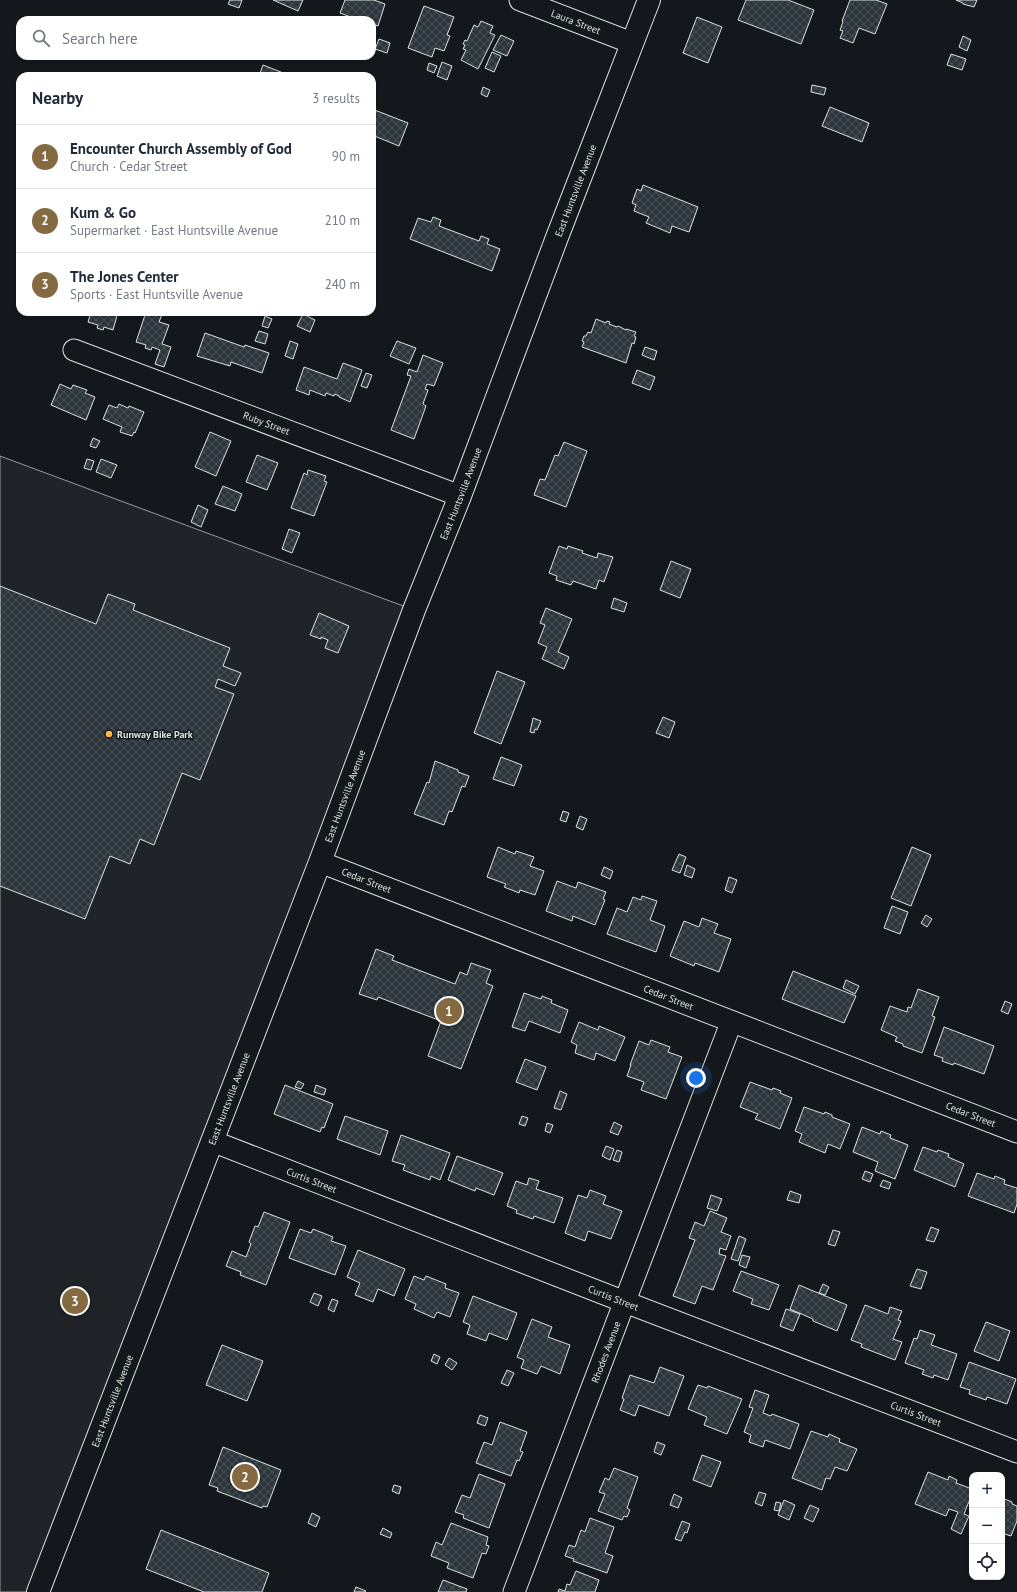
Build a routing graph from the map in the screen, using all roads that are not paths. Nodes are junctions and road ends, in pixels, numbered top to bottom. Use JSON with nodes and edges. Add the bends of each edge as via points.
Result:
{"nodes":[{"id":1,"x":520,"y":0,"type":"edge"},
{"id":2,"x":649,"y":0,"type":"edge"},
{"id":3,"x":632,"y":43,"type":"junction"},
{"id":4,"x":74,"y":350,"type":"dead end"},
{"id":5,"x":460,"y":496,"type":"junction"},
{"id":6,"x":320,"y":862,"type":"junction"},
{"id":7,"x":731,"y":1022,"type":"junction"},
{"id":8,"x":1017,"y":1132,"type":"edge"},
{"id":9,"x":212,"y":1141,"type":"junction"},
{"id":10,"x":625,"y":1302,"type":"junction"},
{"id":11,"x":1017,"y":1452,"type":"edge"},
{"id":12,"x":38,"y":1592,"type":"edge"},
{"id":13,"x":514,"y":1592,"type":"edge"}],
"edges":[{"from":1,"to":3,"type":"street","name":"Laura Street"},
{"from":2,"to":3,"type":"main road","name":"East Huntsville Avenue"},
{"from":3,"to":5,"type":"main road","name":"East Huntsville Avenue"},
{"from":4,"to":5,"type":"street","name":"Ruby Street"},
{"from":5,"to":6,"type":"main road","name":"East Huntsville Avenue","via":[[414,610]]},
{"from":6,"to":7,"type":"street","name":"Cedar Street"},
{"from":6,"to":9,"type":"main road","name":"East Huntsville Avenue"},
{"from":7,"to":8,"type":"street","name":"Cedar Street"},
{"from":7,"to":10,"type":"street","name":"Rhodes Avenue"},
{"from":9,"to":10,"type":"street","name":"Curtis Street"},
{"from":9,"to":12,"type":"main road","name":"East Huntsville Avenue"},
{"from":10,"to":11,"type":"street","name":"Curtis Street"},
{"from":10,"to":13,"type":"street","name":"Rhodes Avenue"}]}
